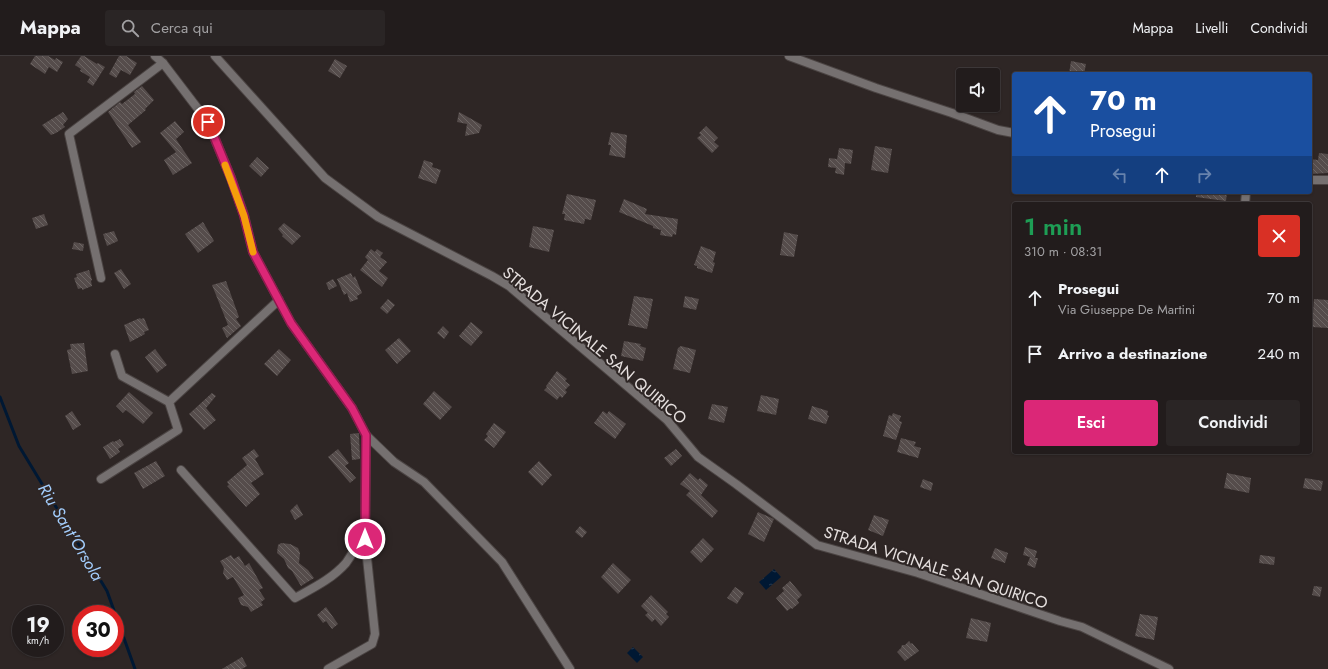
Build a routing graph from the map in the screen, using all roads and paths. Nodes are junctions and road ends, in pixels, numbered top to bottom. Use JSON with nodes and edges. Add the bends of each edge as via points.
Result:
{"nodes":[{"id":1,"x":155,"y":56,"type":"edge"},
{"id":2,"x":215,"y":56,"type":"edge"},
{"id":3,"x":789,"y":56,"type":"edge"},
{"id":4,"x":163,"y":63,"type":"junction"},
{"id":5,"x":1012,"y":133,"type":"edge"},
{"id":6,"x":1312,"y":180,"type":"edge"},
{"id":7,"x":1328,"y":180,"type":"edge"},
{"id":8,"x":101,"y":278,"type":"dead end"},
{"id":9,"x":279,"y":300,"type":"junction"},
{"id":10,"x":115,"y":354,"type":"dead end"},
{"id":11,"x":169,"y":402,"type":"junction"},
{"id":12,"x":366,"y":435,"type":"junction"},
{"id":13,"x":181,"y":470,"type":"dead end"},
{"id":14,"x":101,"y":479,"type":"dead end"},
{"id":15,"x":365,"y":531,"type":"junction"},
{"id":16,"x":328,"y":669,"type":"edge"},
{"id":17,"x":570,"y":669,"type":"edge"},
{"id":18,"x":1169,"y":669,"type":"edge"}],
"edges":[{"from":1,"to":4,"type":"street"},
{"from":2,"to":18,"type":"street","name":"STRADA VICINALE SAN QUIRICO","via":[[325,178],[378,217],[509,286],[667,420],[698,457],[817,545],[918,573],[1082,627]]},
{"from":3,"to":5,"type":"street","via":[[998,130]]},
{"from":4,"to":8,"type":"street","via":[[69,134]]},
{"from":4,"to":9,"type":"street","via":[[208,122],[231,178],[253,252]]},
{"from":6,"to":7,"type":"street"},
{"from":9,"to":11,"type":"street"},
{"from":9,"to":12,"type":"street","via":[[291,323],[352,408]]},
{"from":10,"to":11,"type":"street","via":[[122,376]]},
{"from":11,"to":14,"type":"street","via":[[178,430]]},
{"from":12,"to":15,"type":"street"},
{"from":12,"to":17,"type":"street","via":[[394,462],[424,482],[502,562]]},
{"from":13,"to":15,"type":"street","via":[[295,598],[339,570]]},
{"from":15,"to":16,"type":"street","via":[[375,634],[372,644]]}]}
